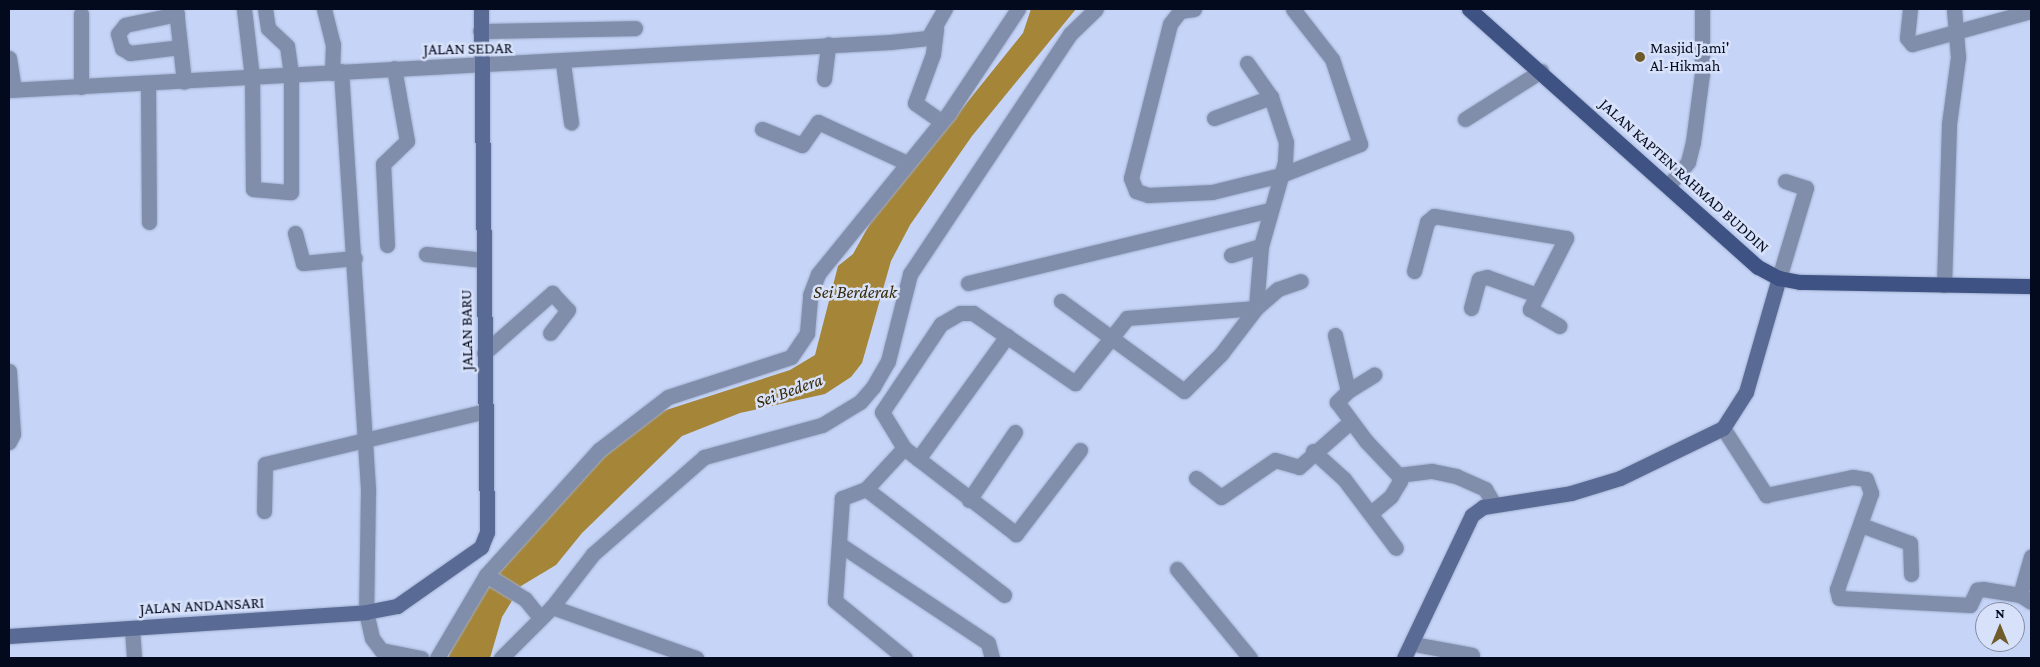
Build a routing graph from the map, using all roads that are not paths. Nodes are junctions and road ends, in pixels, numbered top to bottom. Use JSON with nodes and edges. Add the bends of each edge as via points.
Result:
{"nodes":[{"id":1,"x":244,"y":9,"type":"edge"},
{"id":2,"x":265,"y":9,"type":"edge"},
{"id":3,"x":324,"y":9,"type":"edge"},
{"id":4,"x":481,"y":9,"type":"edge"},
{"id":5,"x":945,"y":9,"type":"edge"},
{"id":6,"x":1018,"y":9,"type":"edge"},
{"id":7,"x":1096,"y":9,"type":"edge"},
{"id":8,"x":1194,"y":9,"type":"edge"},
{"id":9,"x":1293,"y":9,"type":"edge"},
{"id":10,"x":1469,"y":9,"type":"edge"},
{"id":11,"x":1702,"y":9,"type":"edge"},
{"id":12,"x":1910,"y":9,"type":"edge"},
{"id":13,"x":1954,"y":9,"type":"edge"},
{"id":14,"x":177,"y":11,"type":"edge"},
{"id":15,"x":2031,"y":11,"type":"edge"},
{"id":16,"x":81,"y":14,"type":"dead end"},
{"id":17,"x":635,"y":28,"type":"dead end"},
{"id":18,"x":480,"y":31,"type":"junction"},
{"id":19,"x":1958,"y":33,"type":"junction"},
{"id":20,"x":932,"y":34,"type":"junction"},
{"id":21,"x":828,"y":44,"type":"junction"},
{"id":22,"x":180,"y":48,"type":"junction"},
{"id":23,"x":9,"y":58,"type":"edge"},
{"id":24,"x":563,"y":63,"type":"junction"},
{"id":25,"x":1247,"y":64,"type":"dead end"},
{"id":26,"x":479,"y":67,"type":"junction"},
{"id":27,"x":394,"y":68,"type":"junction"},
{"id":28,"x":1541,"y":71,"type":"junction"},
{"id":29,"x":337,"y":72,"type":"junction"},
{"id":30,"x":292,"y":74,"type":"junction"},
{"id":31,"x":252,"y":77,"type":"junction"},
{"id":32,"x":824,"y":79,"type":"dead end"},
{"id":33,"x":184,"y":82,"type":"junction"},
{"id":34,"x":148,"y":84,"type":"junction"},
{"id":35,"x":81,"y":87,"type":"junction"},
{"id":36,"x":12,"y":90,"type":"edge"},
{"id":37,"x":1271,"y":97,"type":"junction"},
{"id":38,"x":1214,"y":118,"type":"dead end"},
{"id":39,"x":1466,"y":119,"type":"dead end"},
{"id":40,"x":941,"y":121,"type":"junction"},
{"id":41,"x":571,"y":122,"type":"dead end"},
{"id":42,"x":762,"y":130,"type":"dead end"},
{"id":43,"x":907,"y":163,"type":"junction"},
{"id":44,"x":1281,"y":175,"type":"junction"},
{"id":45,"x":1785,"y":181,"type":"dead end"},
{"id":46,"x":1668,"y":186,"type":"junction"},
{"id":47,"x":1270,"y":210,"type":"junction"},
{"id":48,"x":149,"y":222,"type":"dead end"},
{"id":49,"x":295,"y":233,"type":"dead end"},
{"id":50,"x":388,"y":245,"type":"dead end"},
{"id":51,"x":1261,"y":246,"type":"junction"},
{"id":52,"x":426,"y":254,"type":"dead end"},
{"id":53,"x":1231,"y":254,"type":"dead end"},
{"id":54,"x":355,"y":258,"type":"junction"},
{"id":55,"x":484,"y":260,"type":"junction"},
{"id":56,"x":1414,"y":272,"type":"dead end"},
{"id":57,"x":1779,"y":278,"type":"junction"},
{"id":58,"x":1301,"y":282,"type":"dead end"},
{"id":59,"x":968,"y":284,"type":"dead end"},
{"id":60,"x":1944,"y":285,"type":"junction"},
{"id":61,"x":2031,"y":286,"type":"edge"},
{"id":62,"x":1534,"y":294,"type":"junction"},
{"id":63,"x":1061,"y":301,"type":"dead end"},
{"id":64,"x":1256,"y":308,"type":"junction"},
{"id":65,"x":1471,"y":308,"type":"dead end"},
{"id":66,"x":1559,"y":326,"type":"dead end"},
{"id":67,"x":550,"y":333,"type":"dead end"},
{"id":68,"x":1335,"y":335,"type":"dead end"},
{"id":69,"x":1007,"y":336,"type":"junction"},
{"id":70,"x":1112,"y":338,"type":"junction"},
{"id":71,"x":484,"y":353,"type":"junction"},
{"id":72,"x":9,"y":371,"type":"edge"},
{"id":73,"x":1374,"y":375,"type":"dead end"},
{"id":74,"x":1348,"y":391,"type":"junction"},
{"id":75,"x":486,"y":411,"type":"junction"},
{"id":76,"x":1351,"y":421,"type":"junction"},
{"id":77,"x":1722,"y":428,"type":"junction"},
{"id":78,"x":1015,"y":432,"type":"dead end"},
{"id":79,"x":365,"y":437,"type":"junction"},
{"id":80,"x":9,"y":442,"type":"edge"},
{"id":81,"x":904,"y":448,"type":"junction"},
{"id":82,"x":1080,"y":450,"type":"dead end"},
{"id":83,"x":1313,"y":451,"type":"junction"},
{"id":84,"x":918,"y":459,"type":"junction"},
{"id":85,"x":1398,"y":474,"type":"junction"},
{"id":86,"x":1196,"y":478,"type":"dead end"},
{"id":87,"x":866,"y":489,"type":"junction"},
{"id":88,"x":969,"y":500,"type":"junction"},
{"id":89,"x":1494,"y":504,"type":"junction"},
{"id":90,"x":264,"y":511,"type":"dead end"},
{"id":91,"x":1371,"y":513,"type":"junction"},
{"id":92,"x":1861,"y":525,"type":"junction"},
{"id":93,"x":839,"y":544,"type":"junction"},
{"id":94,"x":1396,"y":548,"type":"dead end"},
{"id":95,"x":2031,"y":557,"type":"edge"},
{"id":96,"x":1177,"y":569,"type":"dead end"},
{"id":97,"x":1911,"y":574,"type":"dead end"},
{"id":98,"x":490,"y":576,"type":"junction"},
{"id":99,"x":1004,"y":595,"type":"dead end"},
{"id":100,"x":2026,"y":598,"type":"edge"},
{"id":101,"x":397,"y":606,"type":"joint"},
{"id":102,"x":552,"y":607,"type":"junction"},
{"id":103,"x":366,"y":612,"type":"junction"},
{"id":104,"x":538,"y":616,"type":"junction"},
{"id":105,"x":132,"y":628,"type":"junction"},
{"id":106,"x":9,"y":636,"type":"edge"},
{"id":107,"x":1414,"y":644,"type":"junction"},
{"id":108,"x":1472,"y":655,"type":"dead end"},
{"id":109,"x":134,"y":658,"type":"edge"},
{"id":110,"x":421,"y":658,"type":"edge"},
{"id":111,"x":437,"y":658,"type":"edge"},
{"id":112,"x":501,"y":658,"type":"edge"},
{"id":113,"x":696,"y":658,"type":"edge"},
{"id":114,"x":905,"y":658,"type":"edge"},
{"id":115,"x":992,"y":658,"type":"edge"},
{"id":116,"x":1250,"y":658,"type":"edge"},
{"id":117,"x":1404,"y":658,"type":"edge"}],
"edges":[{"from":1,"to":31,"type":"street"},
{"from":2,"to":30,"type":"street","via":[[268,28],[287,46]]},
{"from":3,"to":29,"type":"street"},
{"from":4,"to":18,"type":"street","name":"JALAN BARU"},
{"from":5,"to":20,"type":"street"},
{"from":6,"to":40,"type":"street"},
{"from":7,"to":102,"type":"street","via":[[1070,34],[910,274],[888,361],[860,402],[822,425],[704,457],[593,554]]},
{"from":8,"to":44,"type":"street","via":[[1180,11],[1170,24],[1132,186],[1148,196],[1167,196],[1212,192]]},
{"from":9,"to":44,"type":"street","via":[[1332,59],[1361,141]]},
{"from":10,"to":28,"type":"main road","name":"JALAN KAPTEN RAHMAD BUDDIN"},
{"from":11,"to":46,"type":"street","via":[[1702,74],[1693,142],[1688,162]]},
{"from":12,"to":19,"type":"street","via":[[1907,38],[1912,44]]},
{"from":13,"to":19,"type":"street"},
{"from":14,"to":22,"type":"street"},
{"from":14,"to":22,"type":"street","via":[[125,25],[118,34],[122,48],[130,53]]},
{"from":15,"to":19,"type":"street"},
{"from":16,"to":35,"type":"street"},
{"from":17,"to":18,"type":"street"},
{"from":18,"to":26,"type":"street","name":"JALAN BARU"},
{"from":19,"to":60,"type":"street","via":[[1949,124]]},
{"from":20,"to":21,"type":"street","name":"JALAN SEDAR"},
{"from":20,"to":40,"type":"street","via":[[933,54],[915,103]]},
{"from":21,"to":24,"type":"street","name":"JALAN SEDAR"},
{"from":21,"to":32,"type":"street"},
{"from":22,"to":33,"type":"street"},
{"from":23,"to":36,"type":"street"},
{"from":24,"to":26,"type":"street","name":"JALAN SEDAR"},
{"from":24,"to":41,"type":"street"},
{"from":25,"to":37,"type":"street"},
{"from":26,"to":27,"type":"street","name":"JALAN SEDAR"},
{"from":26,"to":55,"type":"street","name":"JALAN BARU"},
{"from":27,"to":29,"type":"street","name":"JALAN SEDAR"},
{"from":27,"to":50,"type":"street","via":[[407,141],[383,164]]},
{"from":28,"to":39,"type":"street"},
{"from":28,"to":46,"type":"main road","name":"JALAN KAPTEN RAHMAD BUDDIN"},
{"from":29,"to":30,"type":"street","name":"JALAN SEDAR"},
{"from":29,"to":54,"type":"street"},
{"from":30,"to":31,"type":"street","name":"JALAN SEDAR"},
{"from":30,"to":31,"type":"street","via":[[291,192],[253,190]]},
{"from":31,"to":33,"type":"street","name":"JALAN SEDAR"},
{"from":33,"to":34,"type":"street","name":"JALAN SEDAR"},
{"from":34,"to":35,"type":"street","name":"JALAN SEDAR"},
{"from":34,"to":48,"type":"street"},
{"from":35,"to":36,"type":"street","name":"JALAN SEDAR"},
{"from":37,"to":38,"type":"street"},
{"from":37,"to":44,"type":"street","via":[[1286,142]]},
{"from":40,"to":43,"type":"street"},
{"from":42,"to":43,"type":"street","via":[[802,145],[818,122]]},
{"from":43,"to":98,"type":"street","via":[[818,274],[810,295],[807,333],[791,357],[668,397],[640,416],[599,450]]},
{"from":44,"to":47,"type":"street"},
{"from":45,"to":57,"type":"street","via":[[1806,188]]},
{"from":46,"to":57,"type":"main road","name":"JALAN KAPTEN RAHMAD BUDDIN","via":[[1758,267]]},
{"from":47,"to":51,"type":"street"},
{"from":47,"to":59,"type":"street"},
{"from":49,"to":54,"type":"street","via":[[303,263]]},
{"from":51,"to":53,"type":"street"},
{"from":51,"to":64,"type":"street"},
{"from":52,"to":55,"type":"street"},
{"from":54,"to":79,"type":"street"},
{"from":55,"to":71,"type":"street","name":"JALAN BARU"},
{"from":56,"to":62,"type":"street","via":[[1427,222],[1434,216],[1566,238]]},
{"from":57,"to":60,"type":"main road","name":"JALAN KAPTEN RAHMAD BUDDIN"},
{"from":57,"to":77,"type":"street","via":[[1746,392]]},
{"from":58,"to":64,"type":"street","via":[[1278,289]]},
{"from":60,"to":61,"type":"main road","name":"JALAN KAPTEN RAHMAD BUDDIN"},
{"from":62,"to":65,"type":"street","via":[[1487,277],[1479,280]]},
{"from":62,"to":66,"type":"street","via":[[1532,314]]},
{"from":63,"to":70,"type":"street"},
{"from":64,"to":70,"type":"street","via":[[1127,318]]},
{"from":64,"to":70,"type":"street","via":[[1221,354],[1184,391]]},
{"from":67,"to":71,"type":"street","via":[[568,310],[552,293]]},
{"from":68,"to":74,"type":"street"},
{"from":69,"to":70,"type":"street","via":[[1075,383]]},
{"from":69,"to":81,"type":"street","via":[[973,313],[960,312],[941,324],[882,412]]},
{"from":69,"to":84,"type":"street"},
{"from":71,"to":75,"type":"street","name":"JALAN BARU"},
{"from":72,"to":80,"type":"street","via":[[13,434]]},
{"from":73,"to":74,"type":"street"},
{"from":74,"to":76,"type":"street","via":[[1337,402]]},
{"from":75,"to":79,"type":"street"},
{"from":75,"to":101,"type":"street","name":"JALAN BARU","via":[[487,532],[482,547]]},
{"from":76,"to":83,"type":"street"},
{"from":76,"to":85,"type":"street"},
{"from":77,"to":89,"type":"street","via":[[1651,465],[1572,493]]},
{"from":77,"to":92,"type":"street","via":[[1766,496],[1853,477],[1866,479],[1871,493]]},
{"from":78,"to":88,"type":"street"},
{"from":79,"to":90,"type":"street","via":[[265,464]]},
{"from":79,"to":103,"type":"street"},
{"from":81,"to":84,"type":"street"},
{"from":81,"to":87,"type":"street"},
{"from":82,"to":88,"type":"street","via":[[1022,532],[1011,532]]},
{"from":83,"to":86,"type":"street","via":[[1299,466],[1274,460],[1221,497]]},
{"from":83,"to":91,"type":"street","via":[[1344,479]]},
{"from":84,"to":88,"type":"street"},
{"from":85,"to":89,"type":"street","via":[[1432,471],[1456,476],[1485,489]]},
{"from":85,"to":91,"type":"street","via":[[1400,481],[1391,496]]},
{"from":87,"to":93,"type":"street","via":[[842,498]]},
{"from":87,"to":99,"type":"street"},
{"from":89,"to":107,"type":"street","via":[[1472,515]]},
{"from":91,"to":94,"type":"street"},
{"from":92,"to":97,"type":"street","via":[[1910,543]]},
{"from":92,"to":100,"type":"street","via":[[1837,589],[1843,600],[1970,604],[1979,589]]},
{"from":93,"to":114,"type":"street","via":[[836,605]]},
{"from":93,"to":115,"type":"street","via":[[988,643]]},
{"from":95,"to":100,"type":"street"},
{"from":96,"to":116,"type":"street"},
{"from":98,"to":104,"type":"street","via":[[525,599]]},
{"from":98,"to":111,"type":"street"},
{"from":101,"to":103,"type":"street","name":"JALAN ANDANSARI"},
{"from":102,"to":104,"type":"street"},
{"from":102,"to":113,"type":"street"},
{"from":103,"to":105,"type":"street","name":"JALAN ANDANSARI"},
{"from":103,"to":110,"type":"street","via":[[372,638],[381,650]]},
{"from":104,"to":112,"type":"street"},
{"from":105,"to":106,"type":"street","name":"JALAN ANDANSARI"},
{"from":105,"to":109,"type":"street"},
{"from":107,"to":108,"type":"street"},
{"from":107,"to":117,"type":"street"}]}
